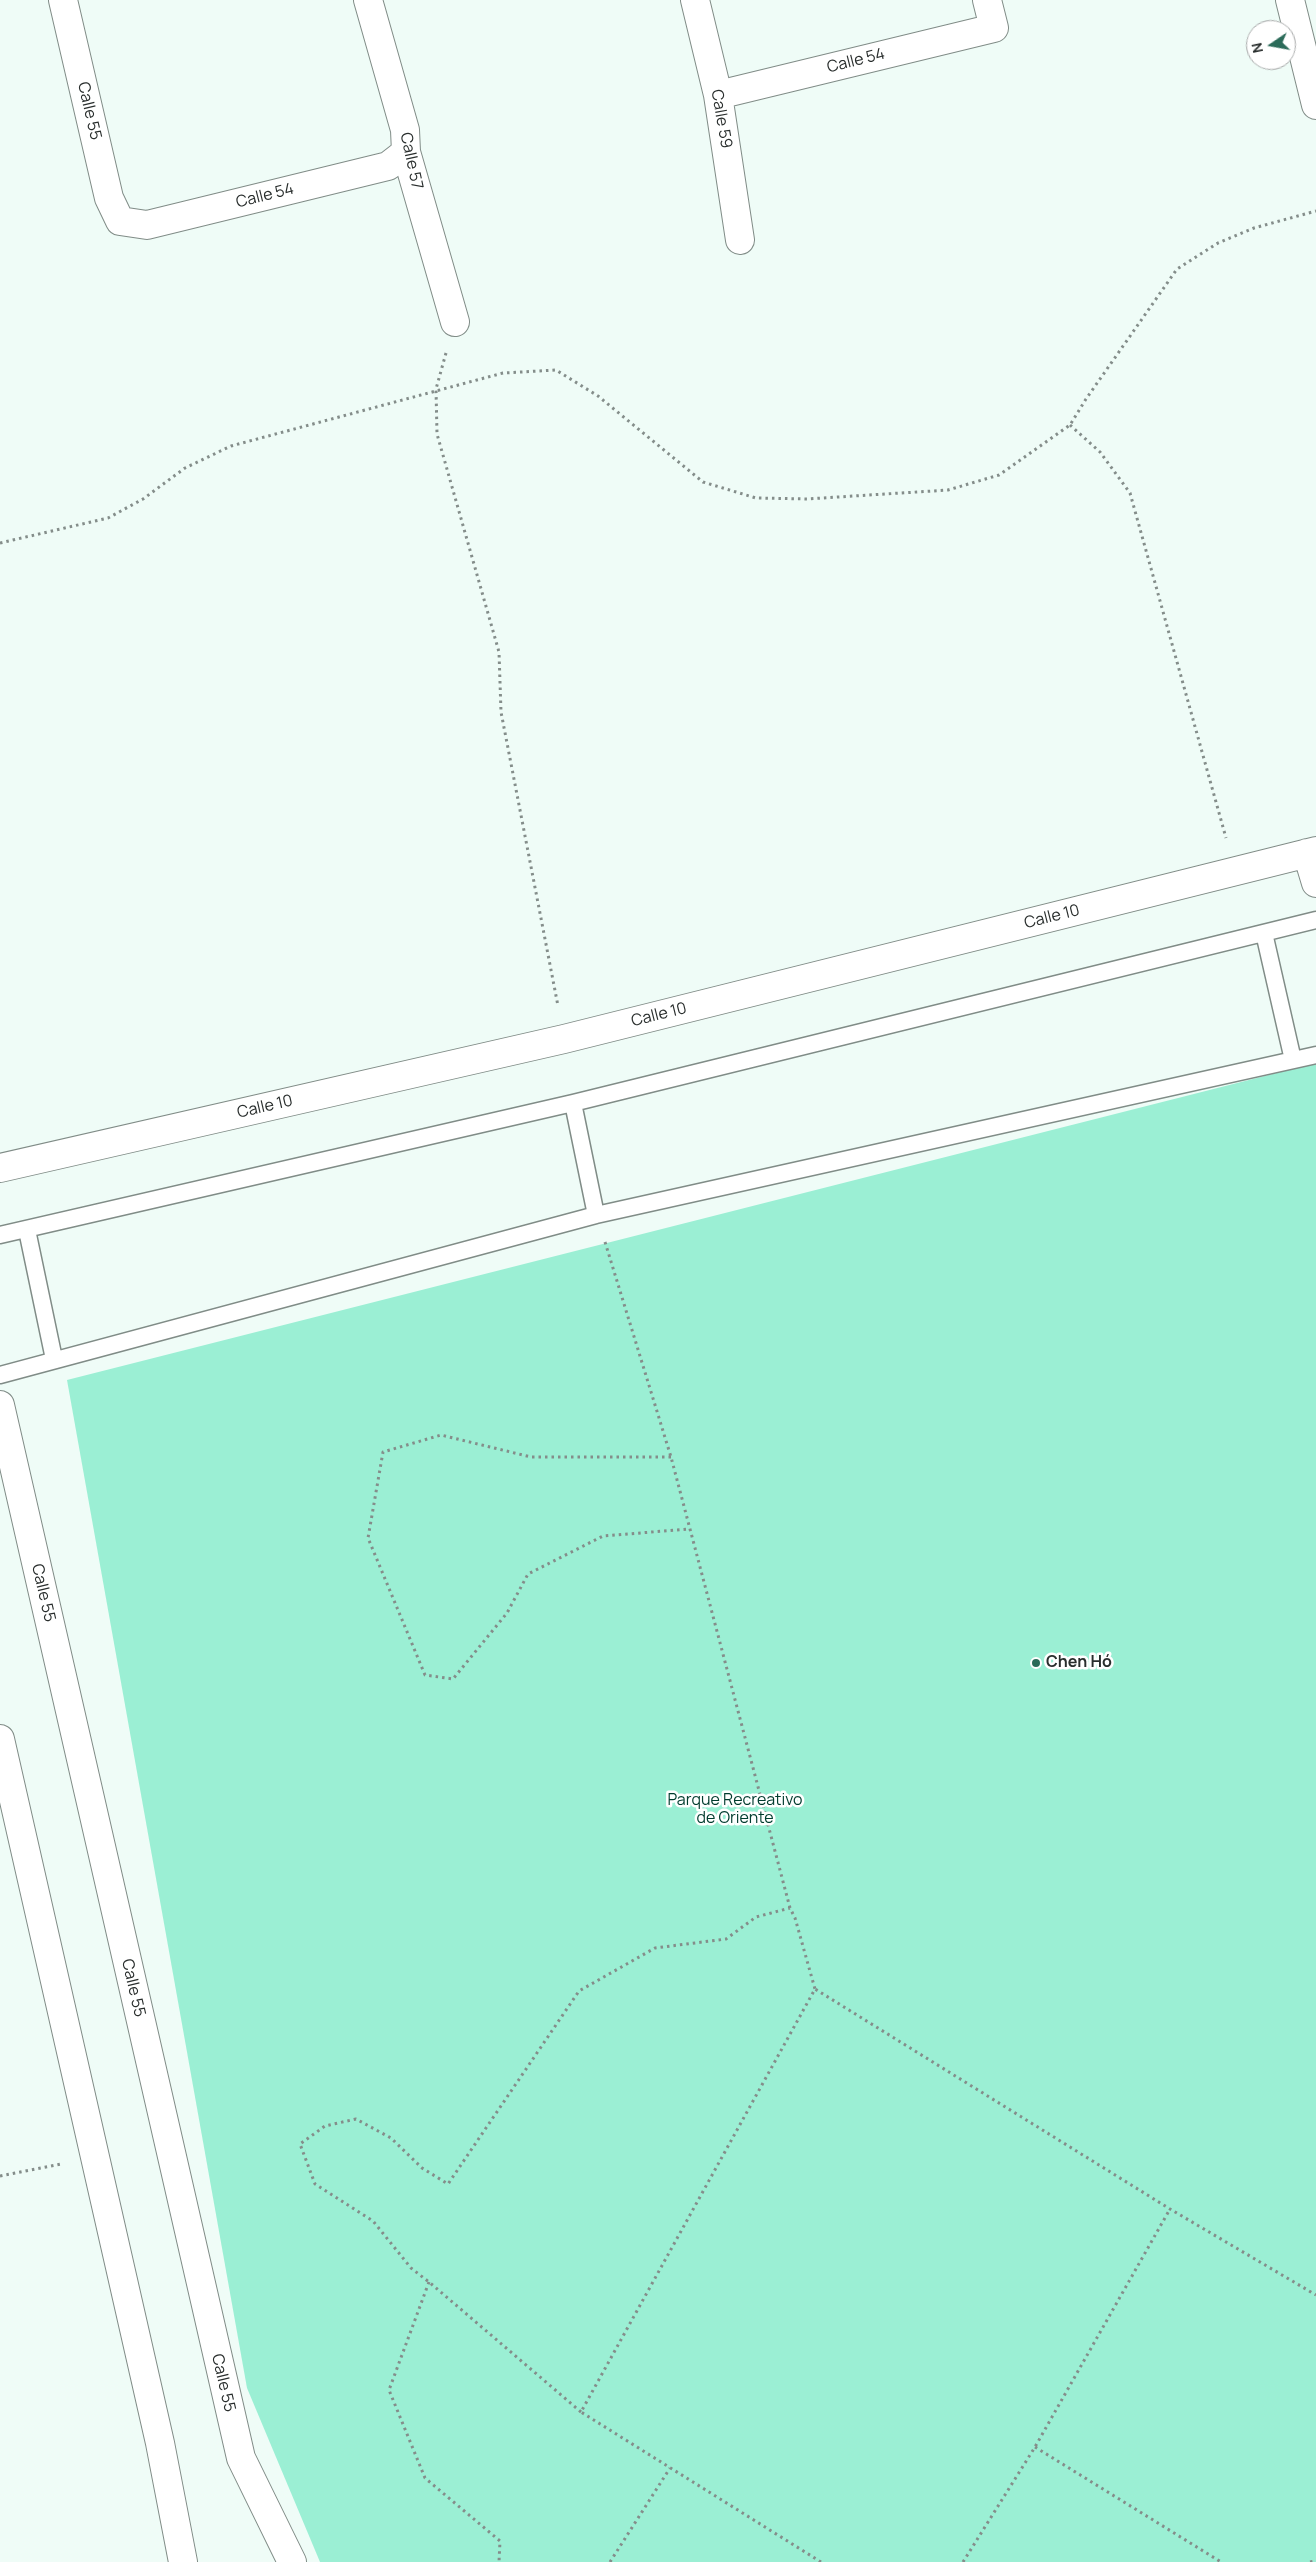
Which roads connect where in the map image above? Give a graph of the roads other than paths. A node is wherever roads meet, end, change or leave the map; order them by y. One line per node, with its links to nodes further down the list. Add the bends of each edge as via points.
1 (63, 0): 9 (street, Calle 55, via 109,198)
2 (368, 0): 8 (street, Calle 57, via 405,130)
3 (695, 0): 6 (street, Calle 59)
4 (987, 0): 6 (street, Calle 54, via 994,28)
5 (1290, 0): 7 (street)
6 (718, 95): 10 (street, Calle 59)
7 (1316, 105)
8 (406, 152): 9 (street, Calle 54, via 388,166 147,225); 11 (street, Calle 57)
9 (120, 221)
10 (740, 240)
11 (454, 322)
12 (1311, 852): 13 (street); 19 (street, Calle 10, via 564,1039)
13 (1316, 883)
14 (1316, 920): 15 (lane)
15 (1264, 933): 17 (lane); 18 (lane)
16 (1316, 1055): 17 (lane)
17 (1293, 1060): 20 (lane)
18 (573, 1103): 20 (lane); 21 (lane)
19 (0, 1168)
20 (596, 1215): 23 (lane)
21 (28, 1230): 22 (lane); 23 (lane)
22 (0, 1235)
23 (54, 1359): 24 (lane)
24 (0, 1375)
25 (0, 1405): 28 (street, Calle 55, via 241,2458)
26 (0, 1739): 27 (street, via 160,2443)
27 (183, 2562)
28 (292, 2562)

